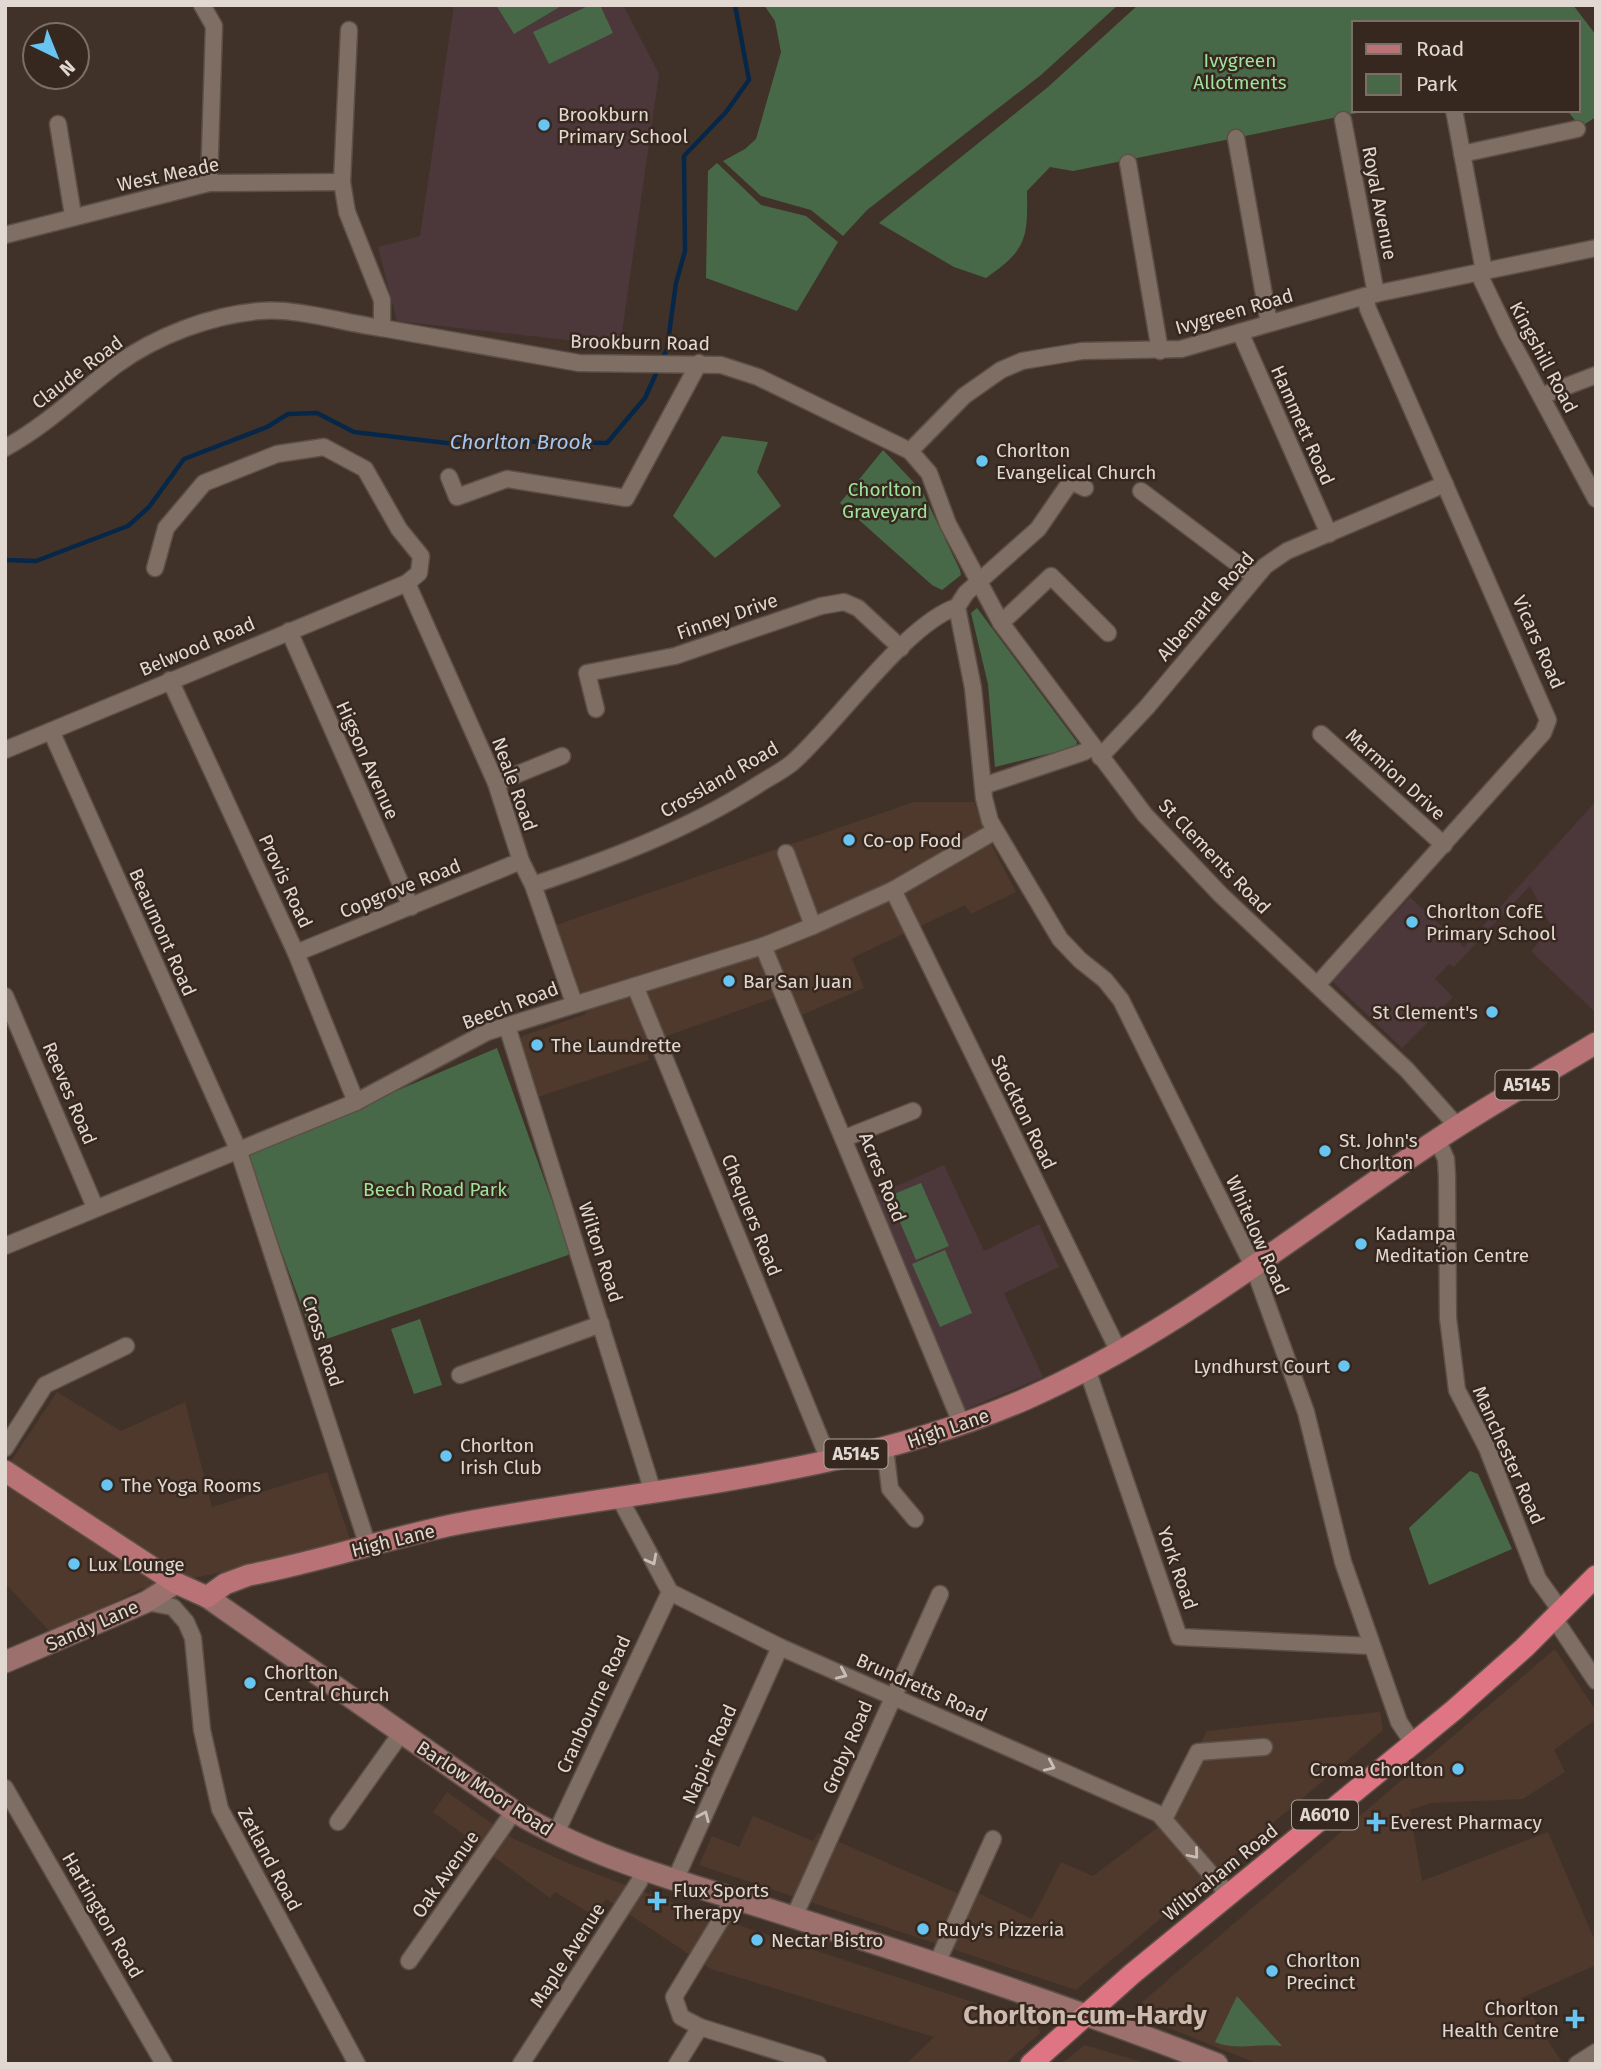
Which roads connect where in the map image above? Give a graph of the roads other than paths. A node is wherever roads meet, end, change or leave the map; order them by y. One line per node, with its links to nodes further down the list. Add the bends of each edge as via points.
1 (202, 5): 11 (street, via 214,26)
2 (349, 30): 10 (street)
3 (1454, 112): 8 (street, Kingshill Road)
4 (1343, 120): 16 (street, Royal Avenue)
5 (58, 124): 12 (street)
6 (1577, 130): 8 (street)
7 (1236, 138): 17 (street)
8 (1462, 154): 15 (street, Kingshill Road)
9 (1128, 163): 20 (street)
10 (342, 181): 11 (street, West Meade); 18 (street, via 347,212 382,300)
11 (209, 183): 12 (street, West Meade)
12 (73, 215): 13 (street, West Meade)
13 (5, 235)
14 (1596, 248): 15 (street, Ivygreen Road)
15 (1481, 272): 16 (street, Ivygreen Road); 23 (street, Kingshill Road, via 1480,282)
16 (1371, 295): 17 (street, Ivygreen Road); 27 (street, Vicars Road, via 1368,309)
17 (1269, 323): 19 (street, Ivygreen Road)
18 (382, 328): 21 (street, Brookburn Road, via 557,361); 24 (street, Claude Road, via 261,311 211,320 161,339 117,364 30,435)
19 (1240, 332): 20 (street, Ivygreen Road); 31 (street, Hammett Road)
20 (1160, 351): 25 (street, Ivygreen Road, via 1082,351 1022,361 964,396)
21 (699, 363): 25 (street, Brookburn Road, via 758,377); 26 (street, via 626,498 507,480 457,497)
22 (1596, 375): 23 (street)
23 (1541, 396): 30 (street, Kingshill Road)
24 (5, 449)
25 (910, 451): 35 (street, Brookburn Road, via 936,486 948,524)
26 (449, 477)
27 (1445, 484): 31 (street, Albemarle Road); 51 (street, Vicars Road, via 1549,719 1543,733)
28 (1085, 488): 35 (street, Crossland Road, via 1071,481 1038,529)
29 (1141, 491): 33 (street)
30 (1596, 499)
31 (1329, 534): 33 (street, Albemarle Road, via 1287,551)
32 (155, 568): 34 (street, via 166,528 204,483 277,454 324,447 365,470 399,529 421,556 419,573)
33 (1254, 576): 46 (street, Albemarle Road, via 1147,707)
34 (407, 583): 38 (street, Belwood Road); 48 (street, Neale Road)
35 (978, 584): 36 (street, Crossland Road); 37 (street, St Clements Road)
36 (957, 607): 40 (street, Crossland Road, via 936,618); 49 (street, Whitelow Road, via 973,688)
37 (1001, 622): 39 (street, via 1051,576); 46 (street, St Clements Road)
38 (289, 631): 41 (street, Belwood Road); 56 (street, Higson Avenue)
39 (1108, 633)
40 (901, 648): 42 (street, Finney Drive, via 858,608 844,602 821,606 675,656 587,673); 54 (street, Crossland Road, via 791,764 692,822)
41 (170, 680): 43 (street, Belwood Road); 59 (street, Provis Road)
42 (596, 709)
43 (51, 731): 45 (street, Belwood Road); 71 (street, Beaumont Road)
44 (1321, 734): 51 (street, Marmion Drive)
45 (5, 750)
46 (1096, 752): 49 (street); 60 (street, St Clements Road, via 1175,849)
47 (562, 756): 48 (street)
48 (496, 783): 53 (street, Neale Road)
49 (983, 786): 50 (street, Whitelow Road, via 986,811)
50 (995, 831): 55 (street, Beech Road); 74 (street, Whitelow Road, via 1060,939 1121,1000)
51 (1444, 845): 60 (street, Vicars Road)
52 (786, 853): 57 (street)
53 (521, 861): 54 (street, Neale Road); 56 (street, Copgrove Road)
54 (533, 885): 63 (street, Neale Road)
55 (892, 890): 57 (street, Beech Road); 77 (street, Stockton Road)
56 (411, 906): 59 (street, Copgrove Road)
57 (813, 926): 58 (street, Beech Road)
58 (763, 946): 61 (street, Beech Road); 69 (street, Acres Road)
59 (296, 953): 66 (street, Provis Road)
60 (1317, 985): 68 (street, St Clements Road)
61 (635, 986): 63 (street, Beech Road); 83 (street, Chequers Road)
62 (5, 996): 72 (street, Reeves Road)
63 (574, 1003): 64 (street, Beech Road)
64 (507, 1026): 66 (street, Beech Road); 75 (street, Wilton Road)
65 (1596, 1043): 68 (main road, A5145)
66 (356, 1102): 71 (street, Beech Road)
67 (913, 1111): 69 (street)
68 (1458, 1127): 70 (main road, High Lane / A5145)
69 (845, 1138): 80 (street, Acres Road)
70 (1437, 1139): 74 (main road, High Lane / A5145); 95 (street, Manchester Road, via 1446,1159 1448,1318 1457,1390 1487,1448)
71 (238, 1149): 72 (street, Beech Road); 88 (street, Cross Road)
72 (95, 1207): 73 (street, Beech Road)
73 (5, 1246)
74 (1254, 1268): 77 (main road, High Lane / A5145); 96 (street, Whitelow Road, via 1306,1412 1343,1562)
75 (601, 1324): 79 (street); 85 (street, Wilton Road)
76 (126, 1346): 81 (street, via 46,1385)
77 (1119, 1352): 78 (main road, High Lane / A5145)
78 (1087, 1369): 80 (main road, High Lane / A5145); 96 (street, York Road, via 1179,1637)
79 (460, 1375)
80 (962, 1425): 82 (main road, High Lane / A5145)
81 (5, 1448)
82 (885, 1448): 83 (main road, High Lane / A5145); 87 (street, via 890,1489)
83 (829, 1460): 85 (main road, High Lane / A5145)
84 (5, 1471): 90 (main road, Barlow Moor Road)
85 (653, 1492): 86 (main road, High Lane / A5145)
86 (620, 1499): 88 (main road, High Lane / A5145, via 457,1525); 91 (street, one-way to 91)
87 (915, 1520)
88 (368, 1546): 93 (main road, High Lane / A5145, via 249,1575)
89 (1596, 1576): 95 (highway, Wilbraham Road / A6010)
90 (176, 1583): 93 (main road, Barlow Moor Road); 94 (main road, Sandy Lane)
91 (670, 1592): 97 (street, Brundretts Road); 108 (street, Cranbourne Road)
92 (940, 1594): 100 (street, Groby Road)
93 (207, 1597): 101 (main road, Barlow Moor Road)
94 (146, 1602): 98 (main road, Sandy Lane); 121 (street, Zetland Road, via 173,1607 186,1622 193,1638 202,1730 220,1809)
95 (1557, 1615): 99 (street, Manchester Road); 102 (highway, Wilbraham Road / A6010)
96 (1372, 1646): 102 (street, Whitelow Road, via 1399,1722)
97 (780, 1647): 100 (street, Brundretts Road, one-way to 100); 111 (street, Napier Road, one-way to 97)
98 (5, 1662)
99 (1596, 1681)
100 (892, 1697): 106 (street, Brundretts Road, one-way to 106); 114 (street, Groby Road)
101 (402, 1732): 105 (main road, Barlow Moor Road); 107 (street)
102 (1413, 1743): 112 (highway, Wilbraham Road / A6010)
103 (1264, 1747): 106 (street, via 1198,1752)
104 (5, 1787): 120 (street, Hartington Road)
105 (514, 1811): 108 (main road, Barlow Moor Road); 115 (street, Oak Avenue)
106 (1164, 1819): 112 (street, Brundretts Road, one-way to 112)
107 (338, 1822)
108 (555, 1835): 110 (main road, Barlow Moor Road)
109 (993, 1839): 116 (street)
110 (645, 1868): 111 (main road, Barlow Moor Road); 122 (street, Maple Avenue)
111 (676, 1878): 113 (main road, Barlow Moor Road)
112 (1229, 1895): 117 (highway, Wilbraham Road / A6010)
113 (734, 1898): 114 (main road, Barlow Moor Road); 118 (street, via 674,1997 681,2017)
114 (794, 1917): 116 (main road, Barlow Moor Road)
115 (409, 1961)
116 (937, 1963): 117 (main road, Barlow Moor Road)
117 (1085, 2015): 125 (highway, Wilbraham Road / A6010); 126 (main road, Barlow Moor Road)
118 (700, 2027): 123 (street); 124 (street)
119 (1596, 2052): 127 (street)
120 (164, 2064)
121 (357, 2064)
122 (521, 2064)
123 (677, 2064)
124 (818, 2064)
125 (1031, 2064)
126 (1217, 2064)
127 (1577, 2064)

